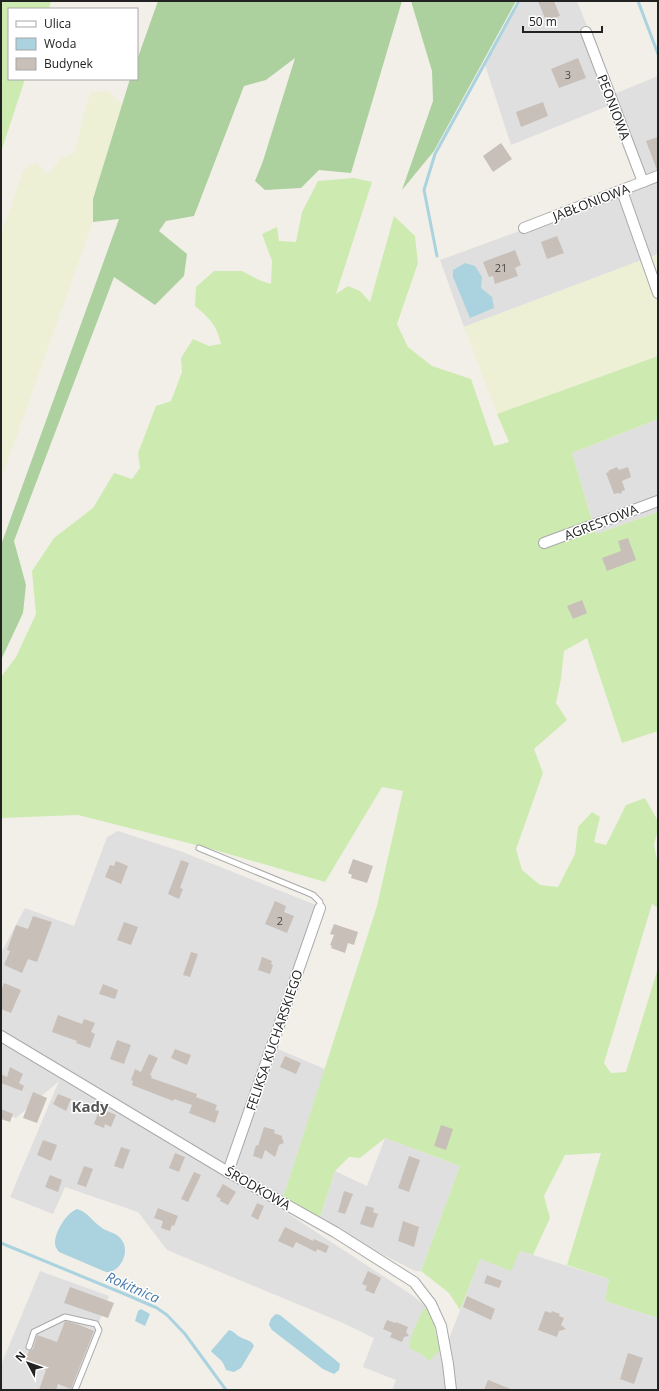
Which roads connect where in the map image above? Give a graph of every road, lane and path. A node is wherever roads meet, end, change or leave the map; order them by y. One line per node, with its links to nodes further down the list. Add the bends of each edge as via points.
1 (586, 32): 3 (street, PEONIOWA)
2 (658, 176): 3 (street, JABŁONIOWA)
3 (643, 182): 4 (street, JABŁONIOWA)
4 (622, 190): 5 (street, JABŁONIOWA); 6 (street)
5 (524, 228)
6 (658, 293)
7 (658, 501): 8 (street, AGRESTOWA)
8 (544, 543)
9 (199, 848): 10 (lane, via 313,895 320,902)
10 (320, 908): 12 (street, FELIKSA KUCHARSKIEGO)
11 (1, 1036): 12 (street, ŚRODKOWA)
12 (228, 1172): 15 (street, ŚRODKOWA, via 335,1232 414,1282 431,1304 442,1326)
13 (29, 1347): 14 (lane, via 34,1332 65,1317 96,1324 99,1330)
14 (75, 1390)
15 (451, 1390)

